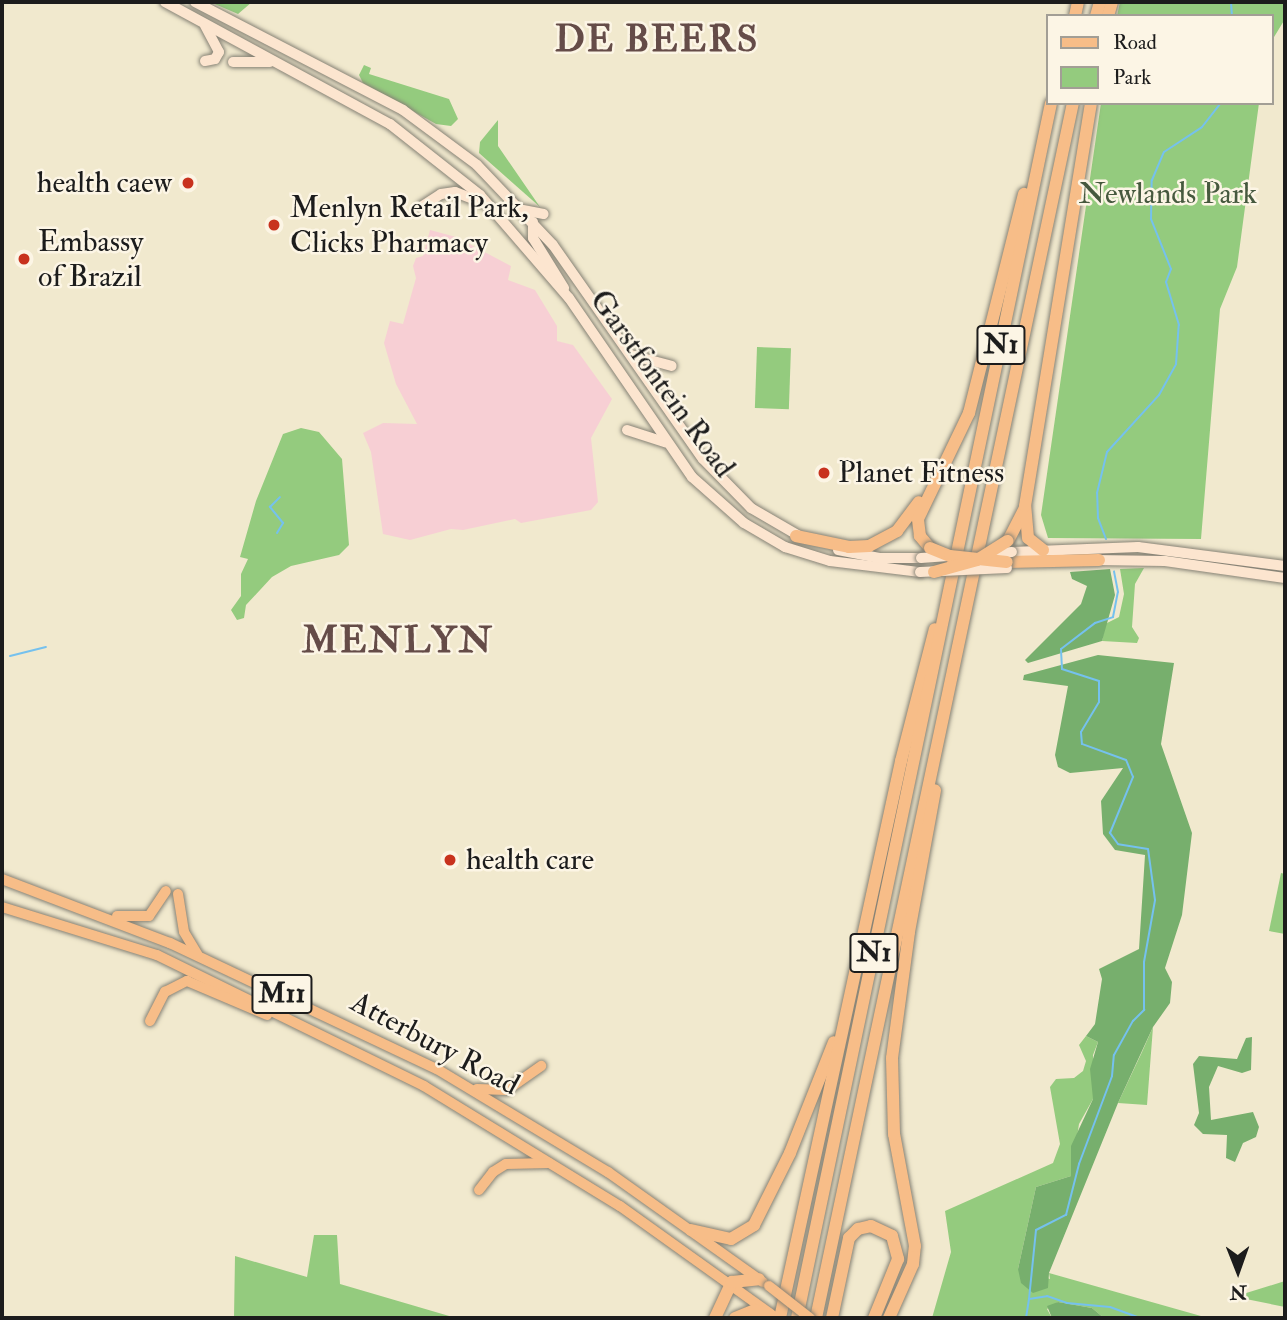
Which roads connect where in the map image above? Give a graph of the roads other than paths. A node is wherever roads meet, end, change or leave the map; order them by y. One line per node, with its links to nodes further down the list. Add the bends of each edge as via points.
1 (165, 2): 3 (main road, Garstfontein Road)
2 (195, 2): 12 (main road, Garstfontein Road, via 403,110 449,142)
3 (203, 23): 4 (main road, via 219,52 215,59); 6 (main road, Garstfontein Road)
4 (205, 61)
5 (233, 62): 6 (main road)
6 (277, 63): 13 (main road, Garstfontein Road, via 390,124)
7 (1050, 105): 21 (highway, via 969,412)
8 (1051, 105): 34 (highway, N1)
9 (1073, 105): 35 (highway, N1)
10 (1091, 105): 22 (highway)
11 (421, 207): 13 (main road, via 441,194 455,192)
12 (523, 209): 14 (main road); 15 (main road, Garstfontein Road)
13 (498, 213): 16 (main road, Garstfontein Road)
14 (544, 214)
15 (533, 222): 16 (main road, via 533,237); 17 (main road, Garstfontein Road)
16 (569, 298): 20 (main road, Garstfontein Road)
17 (631, 354): 18 (main road); 23 (main road, Garstfontein Road, via 726,484 751,508)
18 (672, 366)
19 (626, 430): 20 (main road)
20 (666, 442): 32 (main road, Garstfontein Road, via 706,491 771,540 855,567)
21 (944, 467): 23 (highway, via 897,531 877,544 849,547); 25 (highway, via 918,519)
22 (1026, 506): 24 (highway, via 1028,538); 28 (highway)
23 (796, 536): 25 (main road, Garstfontein Road, via 851,554)
24 (1043, 550): 28 (main road, Garstfontein Road); 31 (main road, Garstfontein Road, via 1158,548)
25 (925, 553): 27 (highway, bridge)
26 (990, 554): 27 (main road, bridge); 28 (highway, bridge); 29 (highway, bridge)
27 (950, 556): 29 (highway, bridge)
28 (1008, 556): 29 (highway, bridge); 30 (highway); 32 (main road, Garstfontein Road, bridge)
29 (977, 560): 32 (highway, bridge)
30 (1099, 560): 33 (main road, via 1165,561)
31 (1285, 566)
32 (927, 572)
33 (1285, 578)
34 (951, 587): 42 (highway, via 919,687); 56 (highway, N1)
35 (939, 734): 58 (highway, N1); 61 (highway, via 935,792 892,1058 894,1134 915,1246 913,1264)
36 (2, 879): 40 (main road, Atterbury Road / M11)
37 (166, 891): 40 (main road, via 154,913 144,918)
38 (178, 894): 41 (main road, via 184,932)
39 (2, 907): 44 (main road, Atterbury Road / M11, via 157,955)
40 (87, 909): 41 (main road, Atterbury Road / M11)
41 (199, 957): 46 (main road, Atterbury Road / M11, via 364,1031)
42 (847, 1003): 49 (highway, via 808,1112 754,1226 732,1239); 55 (highway)
43 (150, 1021): 44 (main road, via 167,990 187,981 302,1030)
44 (319, 1032): 47 (main road, Atterbury Road / M11, via 424,1086)
45 (541, 1066): 46 (main road, via 507,1090)
46 (471, 1088): 49 (main road, Atterbury Road / M11, via 608,1172)
47 (555, 1164): 48 (main road, via 506,1164); 50 (main road, Atterbury Road / M11)
48 (479, 1190)
49 (691, 1230): 51 (main road, Atterbury Road / M11)
50 (732, 1282): 51 (highway); 52 (main road, Atterbury Road / M11); 53 (highway)
51 (764, 1282): 57 (main road, Atterbury Road / M11, bridge)
52 (758, 1308): 54 (highway); 55 (highway)
53 (715, 1318)
54 (735, 1318)
55 (777, 1318)
56 (797, 1318)
57 (810, 1318)
58 (816, 1318)
59 (832, 1318): 60 (highway, via 849,1238 858,1229 871,1226 892,1236 898,1259)
60 (874, 1318)
61 (890, 1318)

